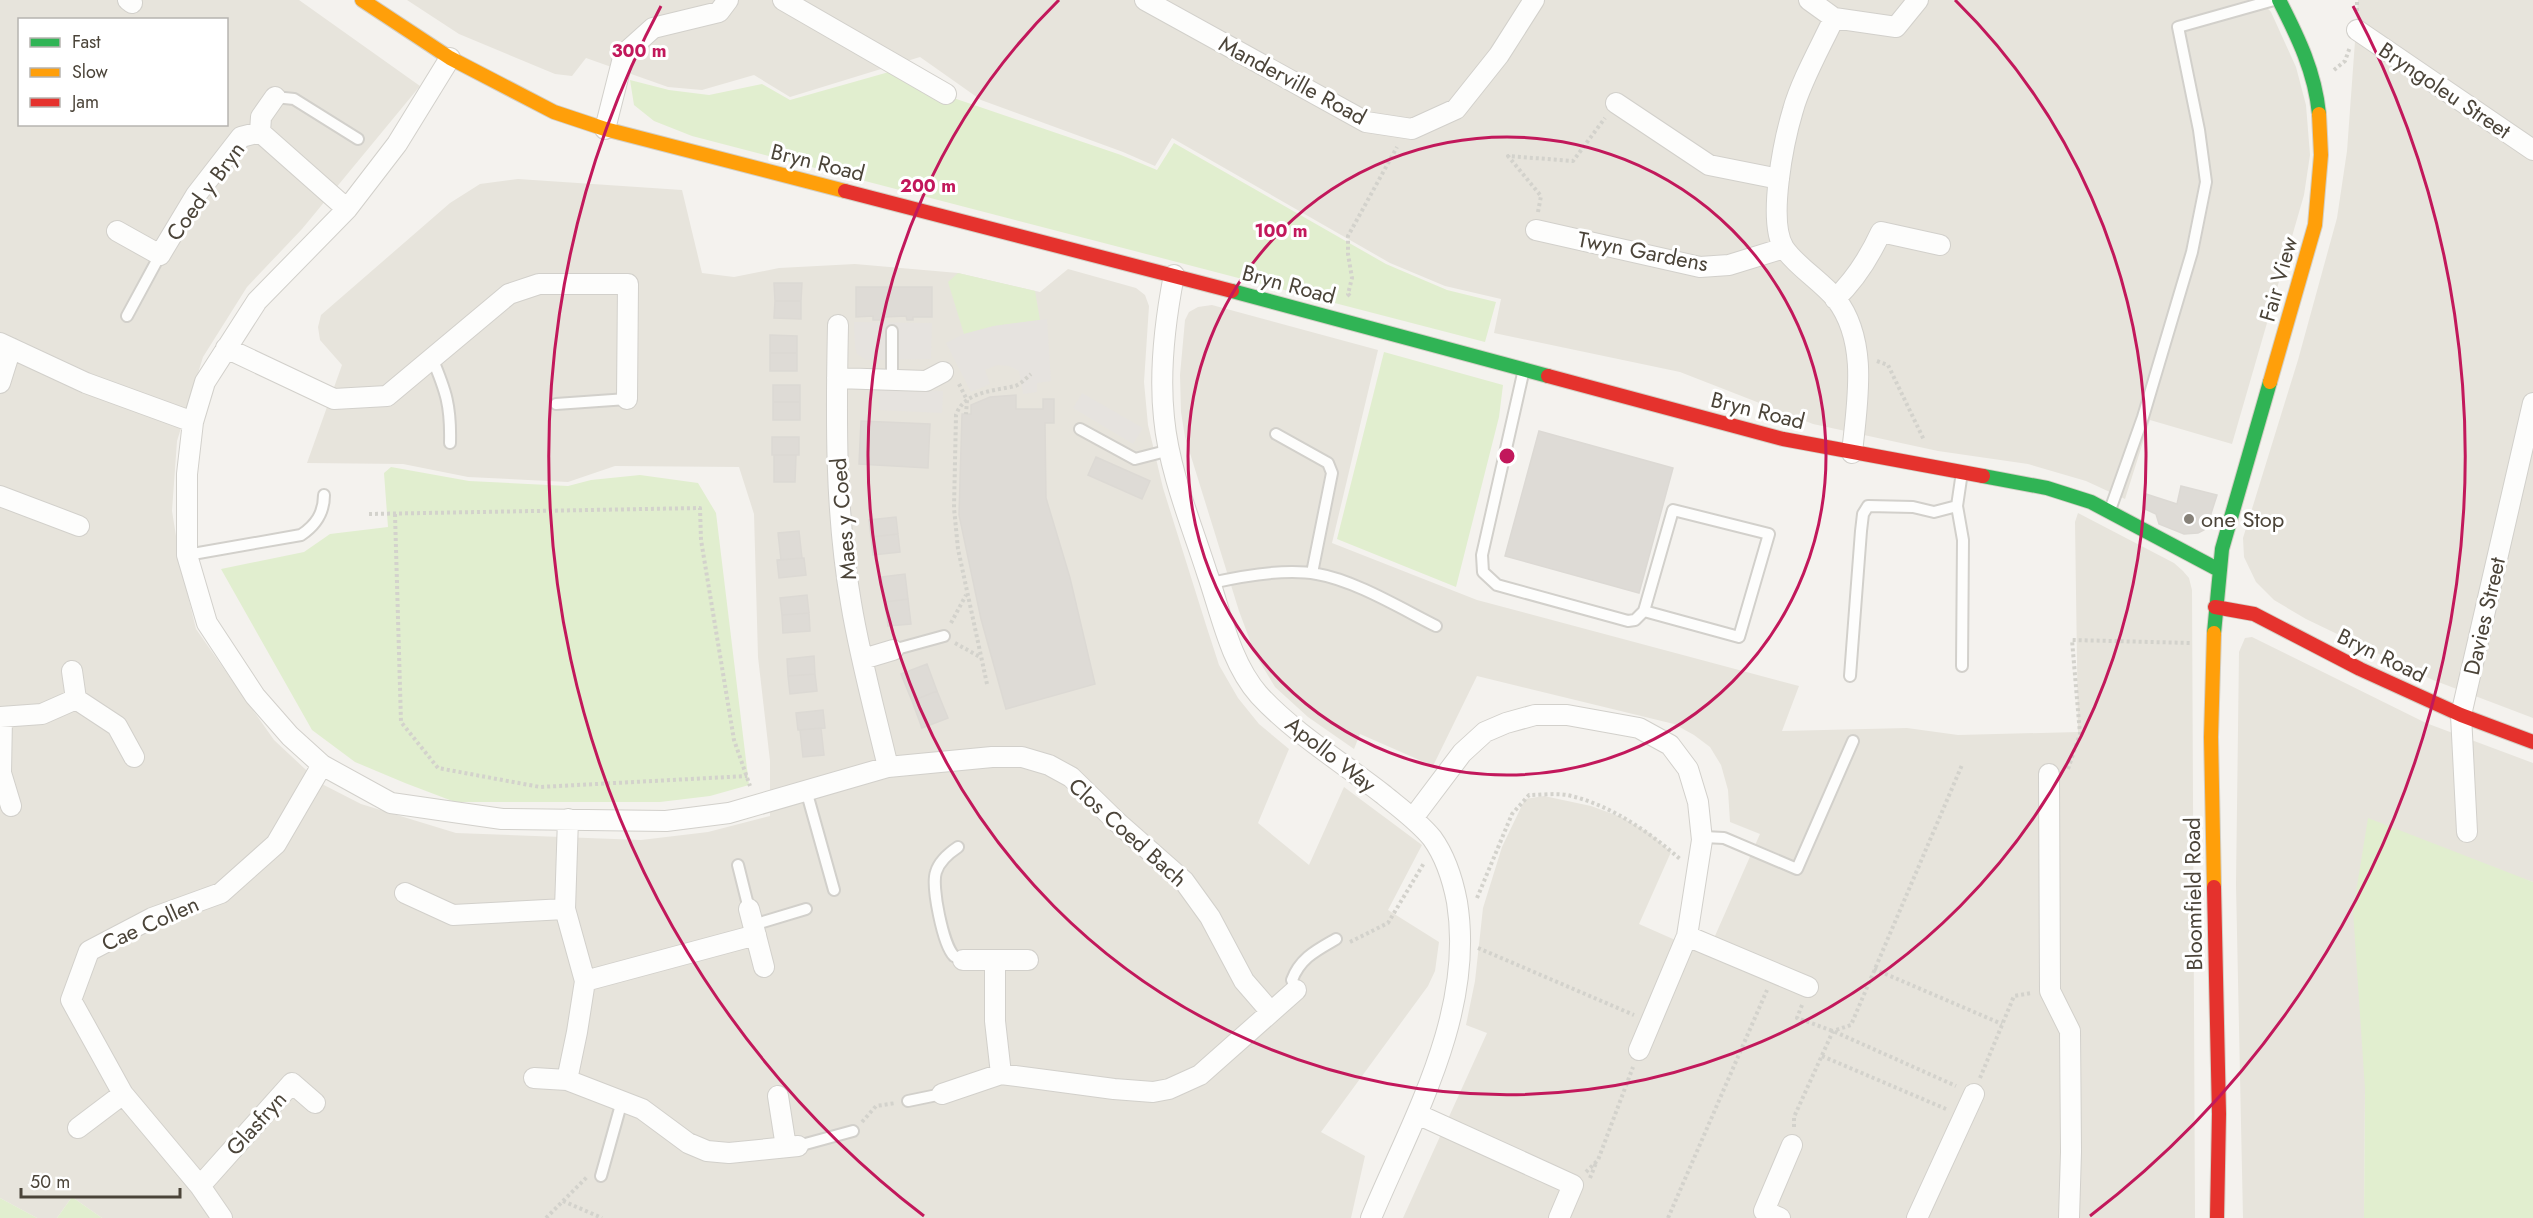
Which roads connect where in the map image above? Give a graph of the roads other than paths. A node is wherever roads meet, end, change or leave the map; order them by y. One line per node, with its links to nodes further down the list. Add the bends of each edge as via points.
1 (362, 0): 11 (street, Bryn Road)
2 (728, 0): 15 (street, via 718,12 653,28 624,54)
3 (783, 0): 12 (street)
4 (1144, 0): 5 (street, Manderville Road, via 1366,122 1412,129 1456,109 1499,55)
5 (1534, 0)
6 (1809, 0): 9 (street)
7 (1918, 0): 9 (street, via 1896,27)
8 (2276, 0): 52 (lane, via 2178,27 2206,182 2192,252); 55 (street, Fair View, via 2300,41 2315,86 2322,130 2321,179 2315,225)
9 (1834, 18): 19 (street, via 1793,108)
10 (2357, 30): 18 (street, Bryngoleu Street)
11 (450, 58): 15 (street, Bryn Road, via 555,112); 20 (street, Clos Coed Bach, via 397,144)
12 (946, 93)
13 (275, 97): 16 (street, via 261,117); 17 (lane, via 294,99)
14 (1616, 103): 19 (street, via 1709,165)
15 (605, 129): 26 (street, Bryn Road)
16 (260, 132): 20 (street, Coed y Bryn); 25 (street, Coed y Bryn, via 241,137 196,195)
17 (358, 140)
18 (2533, 150)
19 (1779, 179): 24 (street, via 1775,224)
20 (347, 209): 32 (street, Clos Coed Bach, via 257,301)
21 (1536, 230): 24 (street, Twyn Gardens, via 1700,267 1728,265)
22 (117, 231): 25 (street, Coed y Bryn)
23 (1940, 245): 27 (street, via 1881,232 1854,280)
24 (1784, 248): 27 (street)
25 (160, 255): 28 (lane)
26 (1174, 275): 34 (street, Bryn Road); 46 (street, Apollo Way, via 1164,325 1163,418)
27 (1835, 299): 47 (street, via 1855,338 1857,401)
28 (127, 316)
29 (838, 325): 36 (street, Maes y Coed)
30 (892, 331): 37 (lane)
31 (6, 345): 38 (street); 42 (street, via 86,383)
32 (226, 348): 33 (street, via 334,399 387,396); 42 (street, Clos Coed Bach, via 205,382)
33 (432, 358): 39 (street, via 509,294 539,284 628,284); 45 (lane, via 451,413)
34 (1524, 369): 47 (street, Bryn Road, via 1783,439); 59 (lane, via 1482,555 1483,572 1502,587 1628,621)
35 (949, 374): 37 (street, via 926,381)
36 (837, 378): 37 (street); 63 (street, Maes y Coed, via 843,540 850,602)
37 (892, 380)
38 (0, 383)
39 (627, 399): 41 (lane)
40 (2533, 403): 68 (street, Davies Street)
41 (556, 404)
42 (193, 423): 54 (street, Clos Coed Bach, via 187,474)
43 (1080, 429): 46 (lane, via 1135,459)
44 (1276, 434): 56 (lane, via 1328,463 1332,473)
45 (450, 443)
46 (1170, 450): 57 (street, Apollo Way)
47 (1852, 453): 48 (street, Bryn Road)
48 (1962, 472): 51 (lane); 52 (street, Bryn Road, via 2047,488)
49 (324, 495): 54 (lane, via 321,513 301,535)
50 (0, 496): 53 (street)
51 (1957, 506): 64 (lane, via 1963,540); 66 (lane, via 1934,512 1913,507 1868,506 1861,531)
52 (2110, 512): 55 (street, Bryn Road)
53 (79, 526)
54 (188, 555): 73 (street, Clos Coed Bach, via 207,623 255,696)
55 (2219, 570): 58 (street, Bloomfield Road)
56 (1312, 573): 57 (lane, via 1244,576); 60 (lane, via 1343,582)
57 (1211, 583): 78 (street, Apollo Way, via 1235,657 1257,693 1289,723)
58 (2215, 607): 68 (street, Bryn Road, via 2254,614); 123 (street, Bloomfield Road, via 2211,737 2219,1114)
59 (1644, 612): 59 (lane, via 1739,636 1768,534 1673,510)
60 (1436, 626)
61 (944, 636): 62 (lane)
62 (893, 650): 63 (street)
63 (863, 659): 74 (street, Maes y Coed)
64 (1962, 666)
65 (72, 671): 67 (street)
66 (1850, 676)
67 (76, 699): 69 (street, via 42,714); 72 (street, via 117,726)
68 (2461, 715): 71 (street, Bryn Road); 80 (street, Davies Street)
69 (1, 717): 77 (street, via 1,773)
70 (1853, 741): 81 (lane, via 1797,869 1724,838)
71 (2533, 742)
72 (134, 757)
73 (322, 765): 79 (street, Clos Coed Bach, via 391,803 502,819); 103 (street, Cae Collen, via 276,844 221,893 152,918 89,951 71,1000)
74 (888, 767): 76 (street, Clos Coed Bach); 98 (street, Clos Coed Bach, via 1022,757 1071,777 1185,881 1210,917 1244,981)
75 (2049, 774): 122 (street, via 2050,991 2070,1031)
76 (806, 790): 79 (street, Clos Coed Bach, via 729,813 666,821); 84 (lane)
77 (11, 806)
78 (1413, 818): 81 (street, via 1462,753 1485,732 1535,716 1567,715 1639,728 1670,745 1688,770 1698,802); 110 (street, Apollo Way, via 1436,844 1448,867 1461,940 1457,986 1447,1028)
79 (568, 819): 86 (street)
80 (2467, 832)
81 (1701, 840): 89 (street)
82 (958, 847): 91 (lane, via 936,871 934,892 949,946 954,956)
83 (738, 865): 88 (lane)
84 (834, 890)
85 (405, 893): 86 (street, via 453,915)
86 (565, 909): 95 (street)
87 (806, 909): 88 (lane)
88 (753, 923): 94 (street); 95 (street)
89 (1688, 936): 96 (street); 99 (street)
90 (1332, 941): 97 (lane, via 1297,966 1292,980)
91 (963, 960): 92 (street)
92 (995, 960): 93 (street); 100 (street, via 995,1021)
93 (1028, 960)
94 (764, 967)
95 (585, 981): 102 (street)
96 (1808, 987)
97 (1296, 990): 98 (street)
98 (1270, 1011): 100 (street, via 1200,1074 1169,1089 1114,1089)
99 (1639, 1050)
100 (1001, 1074): 104 (street)
101 (534, 1078): 102 (street)
102 (567, 1080): 107 (street)
103 (123, 1094): 111 (street); 116 (street, Cae Collen)
104 (942, 1094): 108 (lane)
105 (1974, 1094): 121 (street)
106 (778, 1096): 114 (street)
107 (622, 1101): 114 (street, via 642,1109 688,1143 707,1151 729,1153); 115 (lane)
108 (908, 1101)
109 (315, 1103): 116 (street, Glasfryn, via 292,1083)
110 (1417, 1114): 118 (street, Apollo Way); 119 (street, via 1573,1185)
111 (78, 1128)
112 (853, 1131): 114 (lane)
113 (1792, 1145): 120 (street, via 1764,1211)
114 (792, 1146)
115 (601, 1176)
116 (200, 1186): 117 (street, Cae Collen)
117 (222, 1218)
118 (1371, 1218)
119 (1559, 1218)
120 (1780, 1218)
121 (1917, 1218)
122 (2069, 1218)
123 (2217, 1218)

